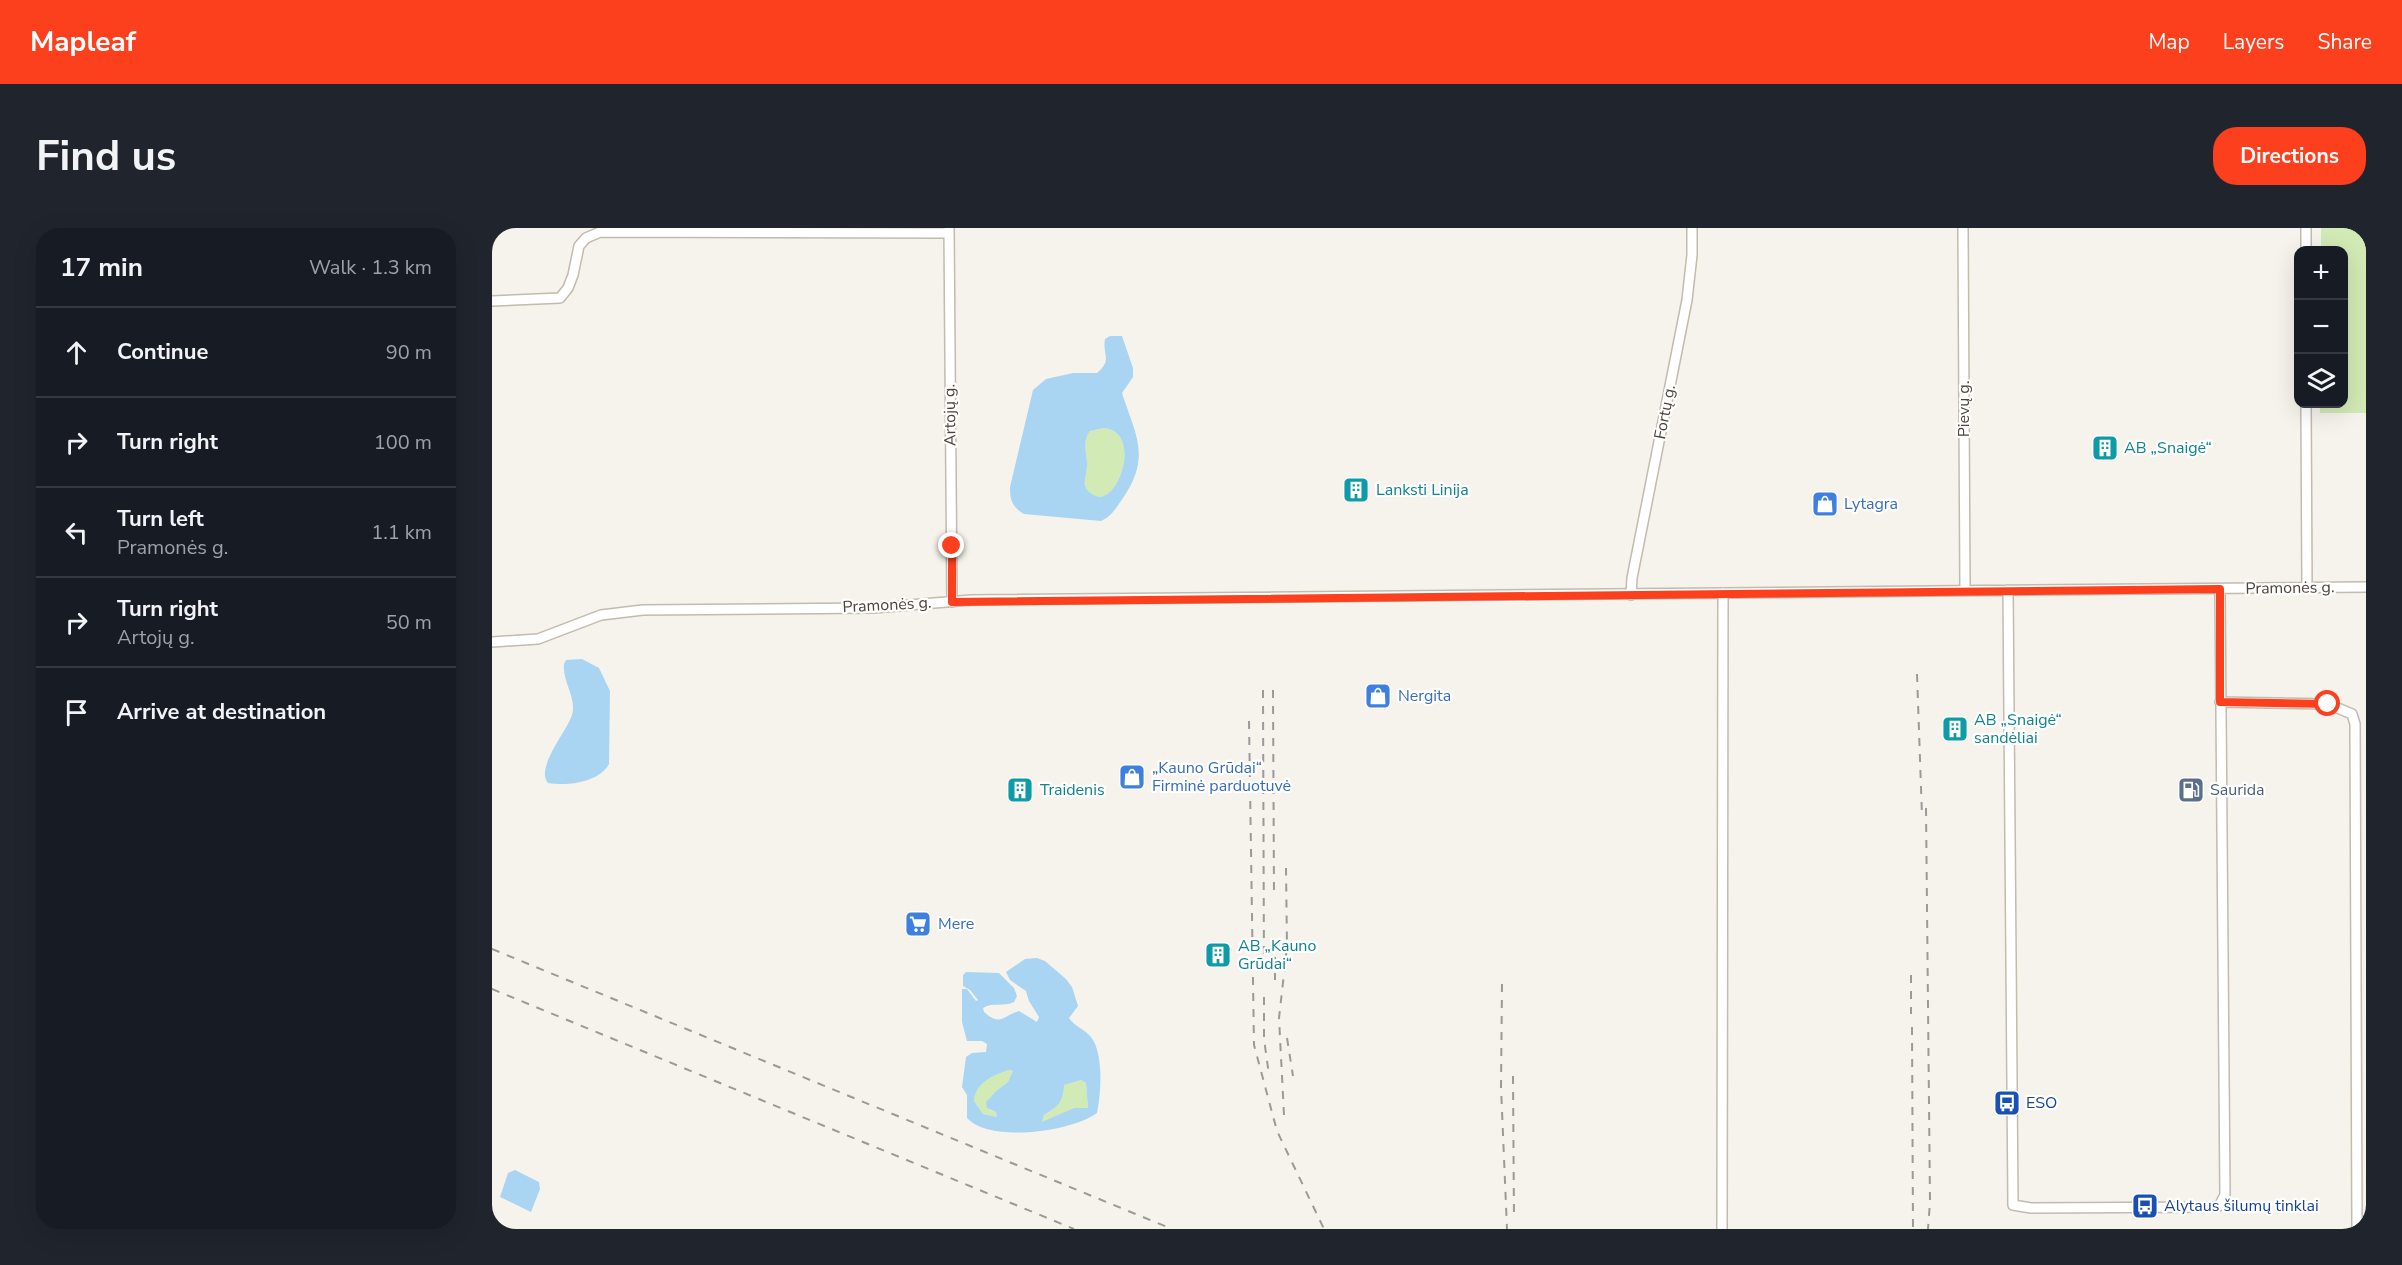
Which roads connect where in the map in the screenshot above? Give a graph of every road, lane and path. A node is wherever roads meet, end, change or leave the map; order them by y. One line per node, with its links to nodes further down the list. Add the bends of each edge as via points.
1 (1692, 228): 14 (street, Fortų g., via 1687,300)
2 (1963, 228): 11 (street, Pievų g.)
3 (2306, 228): 5 (street)
4 (949, 231): 6 (street, via 600,232 579,246 573,275 560,298); 15 (street, Artojų g.)
5 (2306, 246)
6 (492, 301)
7 (2306, 408): 9 (street)
8 (2366, 587): 9 (street, Pramonės g.)
9 (2307, 588): 10 (street, Pramonės g.)
10 (2220, 589): 12 (street, Pramonės g.); 17 (street)
11 (1965, 590): 12 (street, Pramonės g.); 13 (street, Pramonės g.)
12 (2008, 590): 17 (street, via 2013,1205 2215,1207 2225,1195)
13 (1723, 593): 14 (street, Pramonės g.); 18 (street)
14 (1631, 595): 15 (street, Pramonės g.)
15 (952, 602): 16 (street, Pramonės g., via 873,608 643,610 601,615 538,639)
16 (492, 642)
17 (2220, 702): 19 (street, via 2328,704 2352,714 2355,724)
18 (1722, 1229)
19 (2357, 1229)

